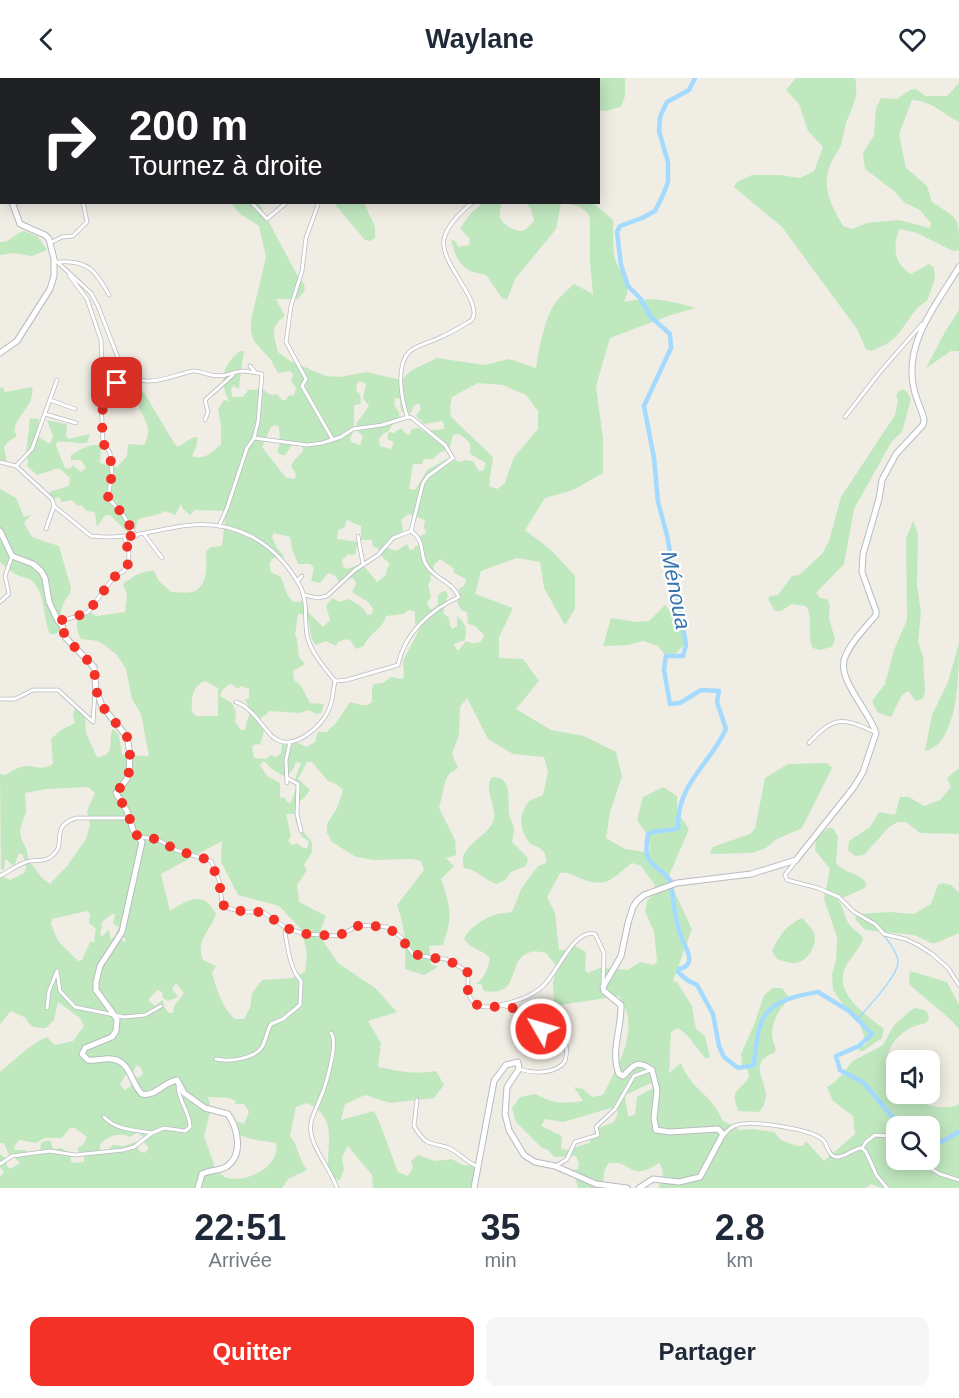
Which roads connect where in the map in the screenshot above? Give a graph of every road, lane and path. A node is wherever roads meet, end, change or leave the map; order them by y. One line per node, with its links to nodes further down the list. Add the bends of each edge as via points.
1 (14, 204): 7 (street, via 20,224 46,236)
2 (83, 204): 7 (street, via 87,222 73,236)
3 (253, 204): 4 (street, via 267,219)
4 (285, 204)
5 (318, 204): 28 (street, via 306,238 286,342 306,379 302,386)
6 (471, 204): 23 (street, via 445,236 444,244 474,305 475,316 405,357 401,380)
7 (50, 243): 8 (street)
8 (56, 261): 9 (street); 11 (street, via 87,266 99,276); 13 (street, via 50,289 17,341)
9 (63, 267): 17 (street, via 91,293 120,363); 19 (street, via 87,299 101,340)
10 (959, 267): 12 (street)
11 (109, 295)
12 (929, 316): 24 (street); 52 (street, via 915,342 911,364 923,425 896,454 882,480 862,572 876,615 847,652 843,666 849,686)
13 (0, 353)
14 (250, 366): 16 (street)
15 (237, 372): 16 (street); 17 (street, via 224,377 193,371 159,381); 25 (street, via 205,399)
16 (256, 373): 27 (street, via 262,374)
17 (133, 377): 19 (street)
18 (57, 380): 20 (street)
19 (103, 389): 38 (street, via 102,442 110,453 112,473 108,498)
20 (50, 400): 21 (street); 22 (street)
21 (75, 408)
22 (45, 414): 26 (street); 30 (street, via 32,449)
23 (408, 417): 28 (street, via 353,429); 35 (street, via 445,445 453,458 423,483)
24 (845, 417)
25 (205, 420)
26 (75, 423)
27 (254, 438): 28 (street, via 307,445); 32 (street)
28 (333, 440)
29 (0, 462): 30 (street)
30 (16, 466): 31 (street, via 52,499)
31 (54, 506): 33 (street); 37 (street, via 91,536)
32 (219, 526): 36 (street, via 184,526); 44 (street, via 260,540)
33 (46, 529)
34 (0, 531): 40 (street)
35 (411, 531): 42 (street, via 393,538 378,555); 48 (street, via 420,538 427,567 450,584 459,597 422,622 407,641 398,665)
36 (144, 534): 38 (street); 41 (street)
37 (124, 536): 38 (street); 47 (street, via 129,553 124,571 114,577 88,612)
38 (136, 536)
39 (358, 536): 42 (street)
40 (12, 556): 46 (street, via 5,576 9,594); 47 (street, via 41,571)
41 (162, 558)
42 (363, 564): 45 (street, via 327,596)
43 (302, 576): 44 (street)
44 (297, 581): 45 (street)
45 (304, 595): 48 (street, via 307,638)
46 (0, 602)
47 (58, 621): 49 (street, via 65,637 94,667)
48 (335, 681): 53 (street, via 324,717 308,734)
49 (96, 682): 50 (street, via 93,722 58,690 33,690 15,699); 57 (street, via 102,706 122,729 130,746 127,779 116,793)
50 (0, 699)
51 (236, 702): 53 (street, via 247,707 273,737)
52 (876, 733): 54 (street, via 838,720 823,728); 60 (street, via 854,787)
53 (290, 742): 55 (street)
54 (809, 743)
55 (286, 778): 56 (street); 58 (street, via 298,784)
56 (287, 783)
57 (129, 818): 59 (street); 61 (street, via 70,820 59,833 55,854 47,860 26,862)
58 (301, 831)
59 (135, 834): 62 (street, via 209,860 218,875 225,907 263,912); 68 (street, via 142,842 122,932 100,966 96,981 96,990)
60 (796, 860): 63 (street, via 751,874 677,883 644,895 633,907 621,956); 64 (street, via 785,875 787,880 839,897 884,934 915,942 948,968)
61 (0, 876)
62 (286, 928): 65 (street, via 334,936 360,925 390,928 413,954 446,959 467,971 468,994 474,1002 485,1007); 70 (street, via 292,964 301,981 300,1005 272,1024 255,1054)
63 (603, 986): 65 (street, via 603,949 595,934 588,933 573,945 554,976 540,989 524,999); 72 (street, via 621,1005 619,1074 623,1076 637,1064)
64 (959, 986)
65 (499, 1005): 71 (street, via 515,1009 532,1024 559,1035 566,1046 566,1061 558,1069)
66 (161, 1006): 68 (street, via 145,1015)
67 (47, 1008): 68 (street, via 57,971 60,991 75,1007)
68 (116, 1014): 73 (street, via 114,1035 85,1048 85,1059 122,1062 136,1089 144,1095)
69 (331, 1033): 86 (street, via 333,1051 310,1129)
70 (216, 1059)
71 (519, 1069): 81 (street, via 518,1062 506,1065 494,1081); 82 (street, via 507,1087 505,1114 509,1130 524,1155)
72 (652, 1070): 78 (street, via 657,1090 656,1130 718,1129); 82 (street, via 634,1076 615,1109 596,1127 598,1135 575,1142 567,1159)
73 (177, 1080): 76 (street, via 178,1095 190,1127 185,1131 164,1128); 85 (street, via 184,1094 205,1108 228,1114 237,1132 232,1161 222,1169 202,1174)
74 (417, 1100): 81 (street, via 414,1126 419,1134)
75 (104, 1117): 76 (street, via 119,1127)
76 (152, 1133): 80 (street, via 123,1150 75,1155 50,1151 12,1156)
77 (886, 1136): 79 (street, via 875,1135)
78 (722, 1137): 79 (street, via 736,1125 761,1124 816,1136 835,1157); 89 (street, via 700,1177 679,1182 653,1179)
79 (862, 1148): 90 (street)
80 (0, 1164)
81 (477, 1166): 87 (street)
82 (555, 1166): 88 (street, via 596,1184)
83 (933, 1170): 84 (street)
84 (959, 1180)
85 (198, 1188)
86 (337, 1188)
87 (474, 1188)
88 (627, 1188)
89 (639, 1188)
90 (887, 1188)

